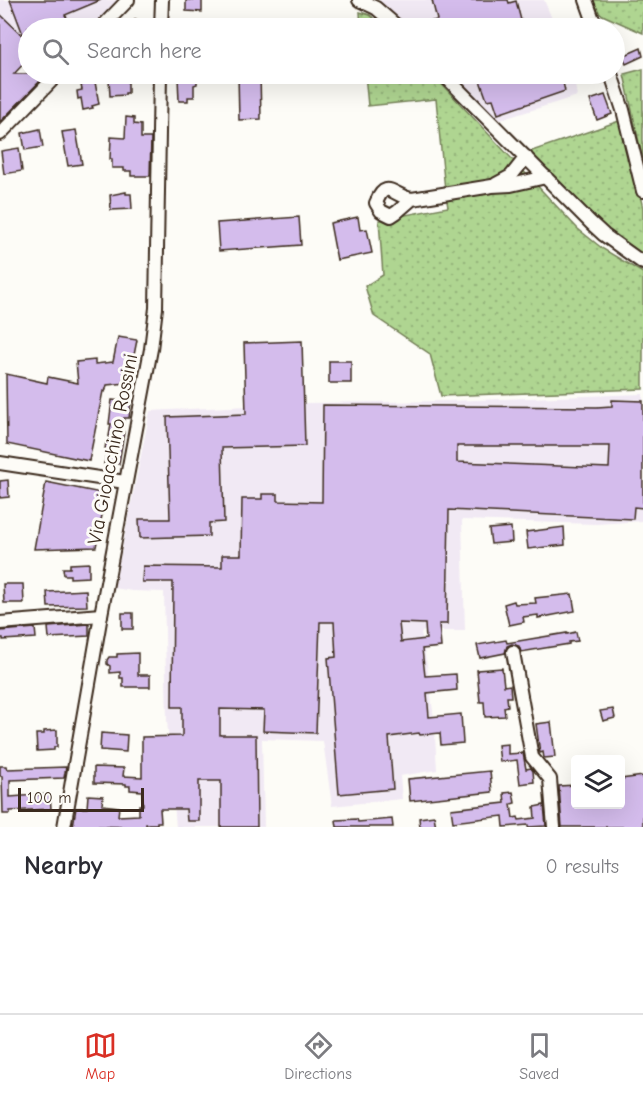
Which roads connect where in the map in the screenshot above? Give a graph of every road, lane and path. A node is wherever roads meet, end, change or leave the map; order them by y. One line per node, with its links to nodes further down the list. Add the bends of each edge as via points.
1 (128, 0): 5 (street)
2 (162, 0): 6 (street)
3 (359, 0): 7 (street)
4 (586, 0): 8 (street)
5 (111, 18)
6 (161, 18)
7 (388, 18)
8 (592, 18)
9 (48, 84): 13 (street)
10 (160, 84): 21 (street, Via Gioacchino Rossini, via 156,308)
11 (453, 84): 14 (street)
12 (614, 84): 17 (street)
13 (0, 134)
14 (526, 157): 15 (street); 16 (street, via 511,176)
15 (546, 177): 16 (street); 19 (street, via 604,235)
16 (492, 186): 18 (street)
17 (643, 191)
18 (412, 199)
19 (643, 263)
20 (0, 462): 21 (street)
21 (125, 482): 22 (street, Via Gioacchino Rossini)
22 (101, 615): 23 (street); 25 (street, Via Gioacchino Rossini)
23 (0, 623)
24 (513, 652): 26 (street, via 532,757 550,779)
25 (64, 827)
26 (554, 827)

